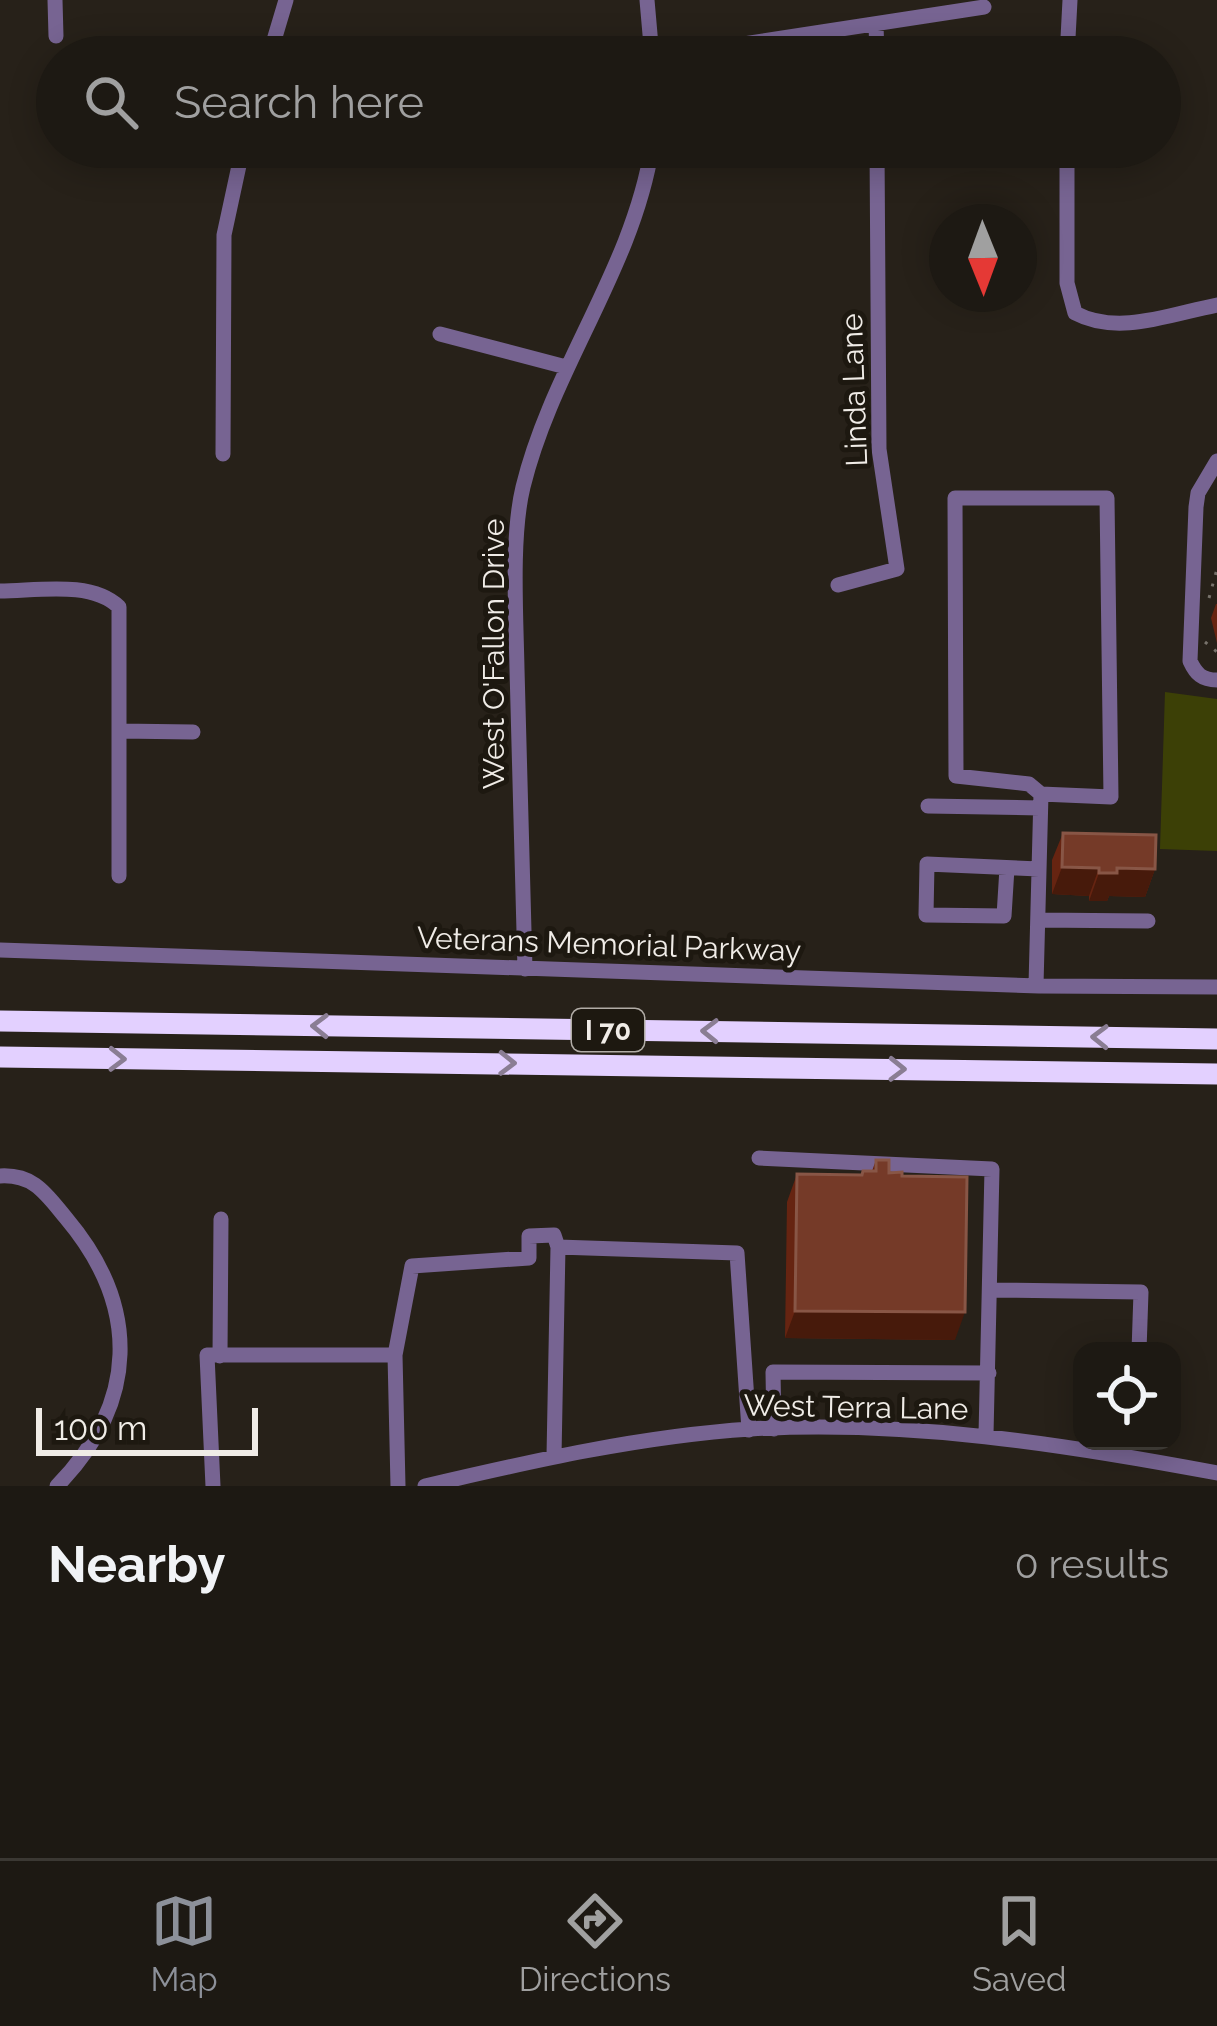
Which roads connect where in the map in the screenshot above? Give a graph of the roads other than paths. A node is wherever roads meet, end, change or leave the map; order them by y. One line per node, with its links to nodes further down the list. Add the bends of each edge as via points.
1 (55, 0): 7 (street)
2 (286, 0): 8 (street)
3 (647, 0): 9 (street)
4 (1070, 0): 12 (street)
5 (984, 7): 6 (street)
6 (876, 24): 10 (street); 11 (street)
7 (56, 36)
8 (275, 36)
9 (653, 36)
10 (796, 36)
11 (876, 36)
12 (1068, 36)
13 (238, 168): 20 (street, via 224,235)
14 (647, 168): 19 (street, West O'Fallon Drive, via 621,256)
15 (877, 168): 22 (street, Linda Lane, via 878,448 897,569)
16 (1067, 168): 17 (street, via 1066,283 1075,313 1096,324 1123,324)
17 (1217, 305)
18 (440, 334): 19 (street)
19 (566, 367): 35 (street, West O'Fallon Drive, via 519,508)
20 (223, 454)
21 (1217, 461): 24 (street, via 1196,506 1190,661 1206,680)
22 (838, 585)
23 (0, 591): 25 (street, via 77,590 119,607)
24 (1217, 680)
25 (120, 731): 26 (street); 31 (street)
26 (193, 732)
27 (1041, 801): 27 (street, via 1111,797 1107,498 955,498 956,776 1029,784); 28 (street); 30 (street)
28 (928, 806)
29 (1007, 868): 29 (street, via 927,864 926,915 1004,916); 30 (street)
30 (1039, 869): 32 (street)
31 (119, 876)
32 (1038, 920): 33 (street); 36 (street)
33 (1148, 921)
34 (0, 950): 35 (street, Veterans Memorial Parkway)
35 (525, 969): 36 (street, Veterans Memorial Parkway)
36 (1036, 986): 37 (street, Veterans Memorial Parkway)
37 (1217, 987)
38 (0, 1021): 39 (highway, I 70, one-way to 38)
39 (1217, 1039)
40 (0, 1057): 41 (highway, I 70, one-way to 41)
41 (1217, 1074)
42 (760, 1158): 46 (street, via 992,1169)
43 (0, 1177): 56 (street, via 30,1178 82,1237 122,1336 108,1417)
44 (221, 1219): 48 (street)
45 (558, 1247): 49 (street, via 554,1235 530,1236 529,1258 412,1267); 52 (street, via 737,1253); 54 (street)
46 (990, 1290): 47 (street, via 1141,1292); 50 (street)
47 (1139, 1342)
48 (220, 1355): 49 (street); 57 (street, via 207,1355)
49 (395, 1355): 58 (street)
50 (989, 1373): 51 (street, via 773,1372); 53 (street)
51 (774, 1429): 52 (street, West Terra Lane); 53 (street, West Terra Lane)
52 (749, 1430): 54 (street, West Terra Lane)
53 (986, 1436): 55 (street, West Terra Lane)
54 (554, 1456): 59 (street, West Terra Lane)
55 (1217, 1473)
56 (57, 1486)
57 (213, 1486)
58 (398, 1486)
59 (425, 1486)

